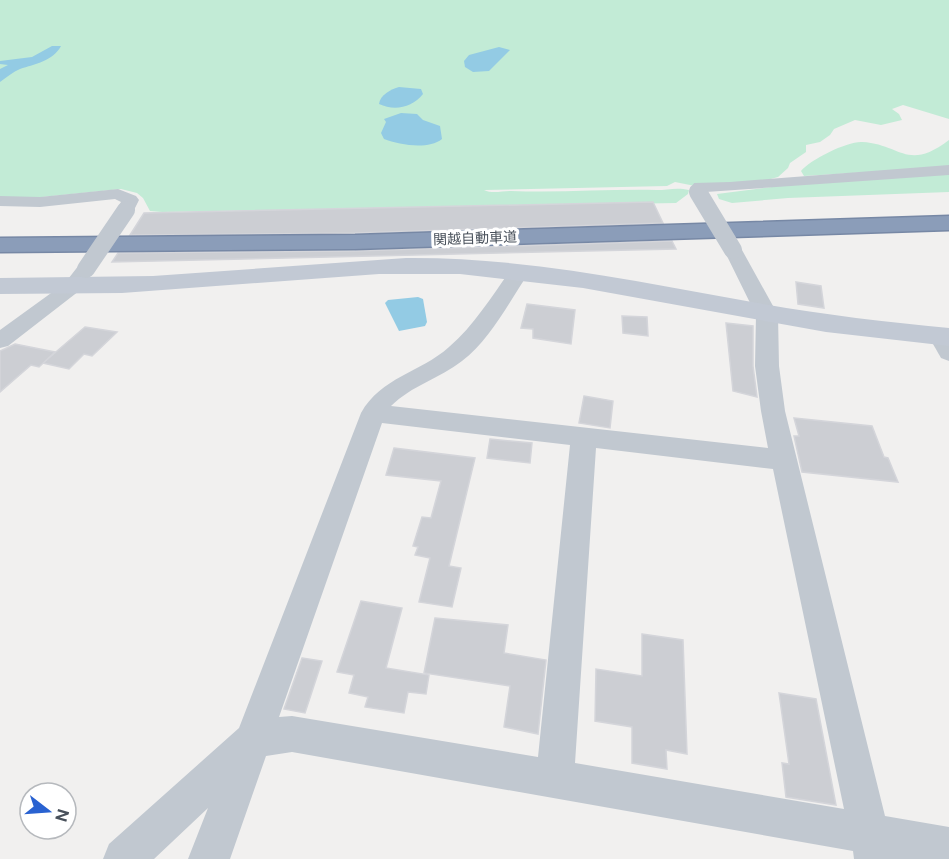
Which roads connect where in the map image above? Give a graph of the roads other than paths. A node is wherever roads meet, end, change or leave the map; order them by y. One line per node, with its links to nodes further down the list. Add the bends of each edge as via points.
1 (949, 170): 10 (street, bridge, via 700,187 698,192)
2 (0, 201): 8 (street, bridge, via 40,202 118,195 130,200)
3 (949, 206): 5 (highway, 関越自動車道, via 523,220)
4 (949, 223): 6 (highway, 関越自動車道, via 343,242)
5 (0, 226)
6 (0, 245)
7 (520, 271): 8 (street, via 456,266 327,270 181,282); 10 (street); 13 (street, via 462,348 390,393)
8 (79, 278): 9 (street); 11 (street)
9 (0, 286)
10 (767, 315): 12 (street); 15 (street, via 767,366)
11 (0, 341)
12 (946, 342)
13 (373, 413): 14 (street); 16 (street)
14 (584, 436): 15 (street); 17 (street)
15 (784, 460): 18 (street)
16 (254, 739): 17 (street, via 291,734); 20 (street); 21 (street)
17 (555, 778): 18 (street)
18 (873, 846): 19 (street)
19 (949, 847)
20 (124, 859)
21 (209, 859)

